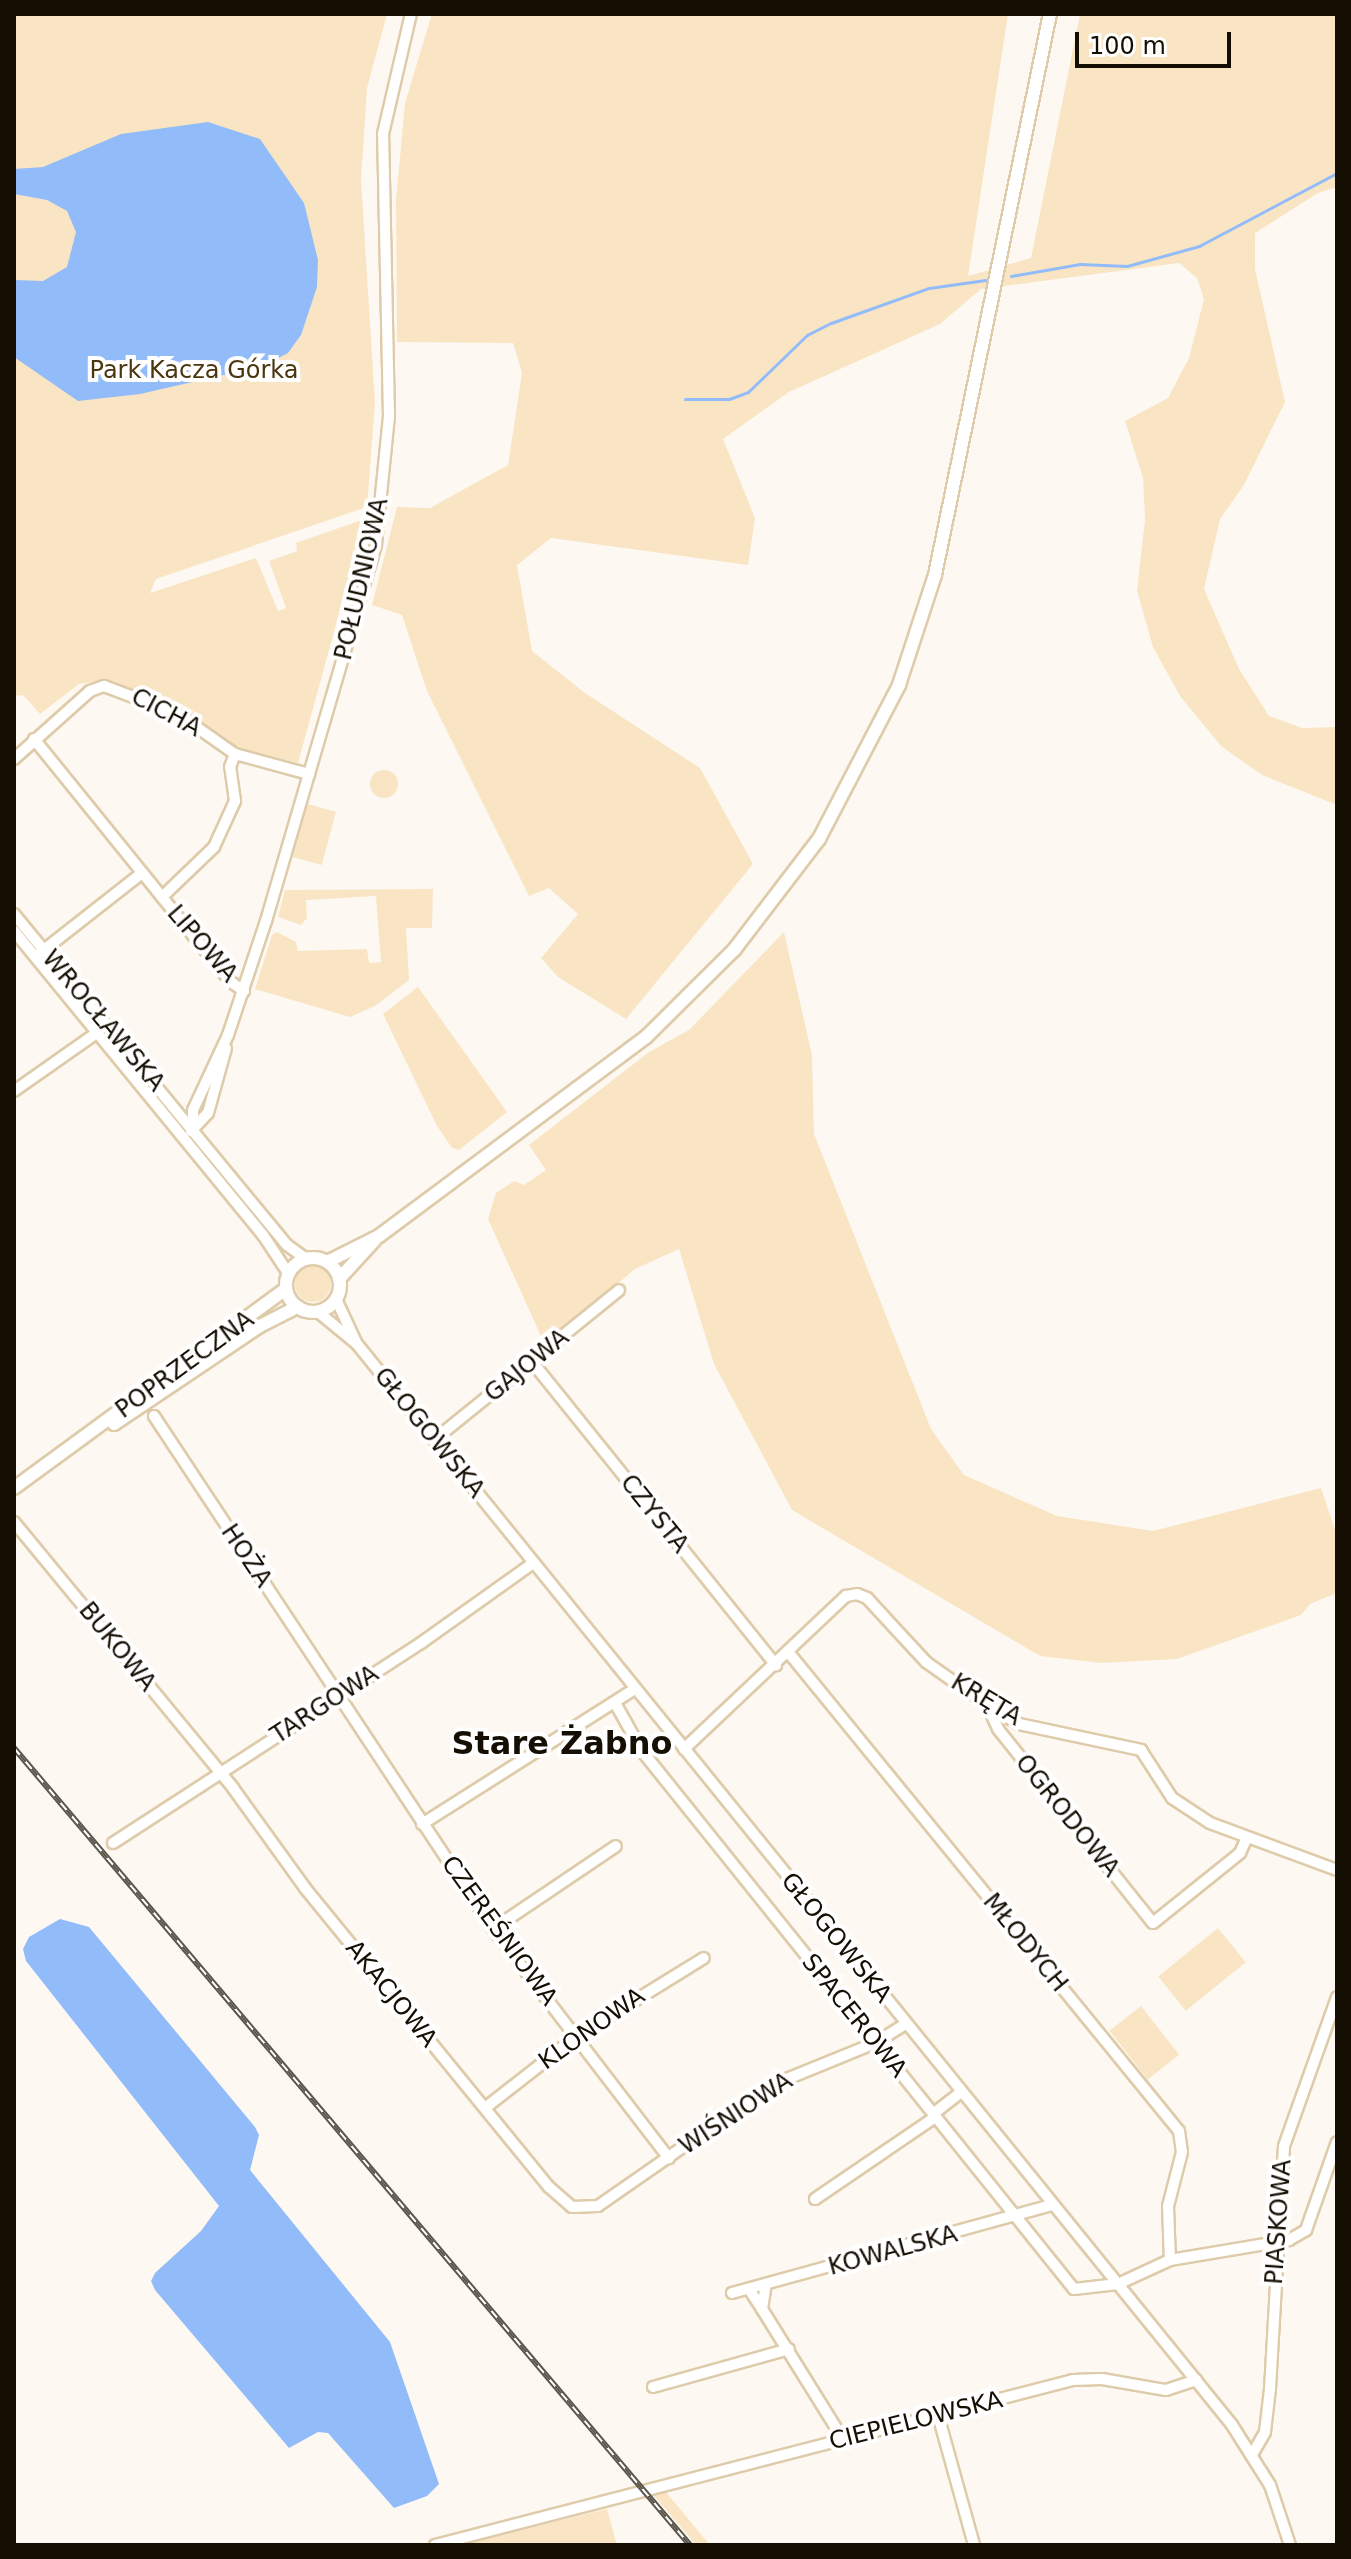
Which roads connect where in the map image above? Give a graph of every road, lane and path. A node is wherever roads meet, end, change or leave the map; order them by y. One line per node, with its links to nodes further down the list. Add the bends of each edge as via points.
1 (411, 14): 6 (street, POŁUDNIOWA, via 383,134 389,417 382,507 368,579)
2 (1050, 14): 22 (main road, via 935,575 899,685 846,793 772,903 671,1014 579,1091)
3 (34, 739): 4 (street, CICHA, via 90,691 104,686 178,714); 5 (street, CICHA); 7 (street)
4 (235, 754): 6 (street, CICHA); 8 (street, LIPOWA, via 230,767 235,801 214,847)
5 (14, 759)
6 (309, 774): 12 (street, POŁUDNIOWA)
7 (142, 873): 8 (street, LIPOWA); 11 (street)
8 (162, 897): 12 (street, LIPOWA)
9 (14, 914): 11 (street, WROCŁAWSKA)
10 (14, 931): 11 (street, WROCŁAWSKA)
11 (40, 954): 13 (street, WROCŁAWSKA); 14 (street, WROCŁAWSKA)
12 (244, 991): 15 (street, POŁUDNIOWA)
13 (99, 1015): 14 (street); 16 (street, WROCŁAWSKA)
14 (95, 1034): 16 (street); 17 (street); 21 (street, WROCŁAWSKA)
15 (228, 1035): 18 (street, POŁUDNIOWA); 20 (street, POŁUDNIOWA, via 208,1113)
16 (124, 1046): 19 (street, WROCŁAWSKA)
17 (14, 1091)
18 (195, 1105): 19 (street); 20 (street, POŁUDNIOWA)
19 (175, 1107): 20 (street, WROCŁAWSKA)
20 (193, 1129): 21 (street, POŁUDNIOWA); 23 (street, via 287,1245)
21 (183, 1137): 25 (street)
22 (379, 1236): 24 (main road); 26 (main road)
23 (306, 1259): 24 (main road); 25 (main road)
24 (327, 1262): 26 (main road)
25 (288, 1273): 27 (main road)
26 (339, 1279): 29 (main road)
27 (286, 1289): 30 (main road); 36 (main road, POPRZECZNA)
28 (619, 1290): 33 (street, GAJOWA)
29 (336, 1299): 31 (main road); 32 (street, GŁOGOWSKA)
30 (297, 1307): 31 (main road); 36 (main road, POPRZECZNA)
31 (318, 1312): 32 (street, GŁOGOWSKA)
32 (357, 1344): 35 (street, GŁOGOWSKA)
33 (533, 1363): 35 (street, GAJOWA); 41 (street, CZYSTA)
34 (154, 1416): 43 (street, HOŻA)
35 (434, 1440): 39 (street, GŁOGOWSKA)
36 (83, 1441): 37 (main road, POPRZECZNA)
37 (14, 1488)
38 (14, 1522): 47 (street, BUKOWA)
39 (533, 1563): 42 (street, GŁOGOWSKA); 43 (street, TARGOWA)
40 (789, 1653): 41 (street, KRĘTA); 45 (street, KRĘTA, via 846,1596 857,1594 867,1598 926,1662); 70 (street, MŁODYCH, via 1179,2131 1182,2152 1168,2206)
41 (776, 1665): 46 (street, KRĘTA)
42 (635, 1689): 44 (street); 46 (street, GŁOGOWSKA)
43 (339, 1696): 47 (street, TARGOWA); 48 (street, CZEREŚNIOWA)
44 (615, 1703): 48 (street); 59 (street, SPACEROWA, via 642,1751)
45 (987, 1705): 49 (street, KRĘTA, via 1019,1724 1141,1750 1172,1798 1210,1823); 49 (street, OGRODOWA, via 998,1729 1153,1923 1240,1853)
46 (684, 1749): 57 (street, GŁOGOWSKA)
47 (221, 1773): 50 (street, TARGOWA); 61 (street, AKACJOWA, via 290,1869)
48 (422, 1824): 53 (street, CZEREŚNIOWA)
49 (1247, 1837): 52 (street, KRĘTA)
50 (113, 1843)
51 (616, 1846): 53 (street)
52 (1337, 1870)
53 (493, 1929): 58 (street, CZEREŚNIOWA)
54 (704, 1958): 58 (street, KLONOWA)
55 (1337, 1997): 56 (street, PIASKOWA)
56 (1334, 2013): 69 (street, PIASKOWA, via 1284,2146)
57 (905, 2024): 59 (street, WIŚNIOWA); 60 (street, GŁOGOWSKA)
58 (576, 2037): 61 (street, KLONOWA); 64 (street, CZEREŚNIOWA)
59 (875, 2043): 62 (street, SPACEROWA); 64 (street, WIŚNIOWA, via 772,2085)
60 (961, 2092): 62 (street); 66 (street, GŁOGOWSKA)
61 (485, 2108): 67 (street, AKACJOWA, via 549,2187)
62 (934, 2116): 65 (street); 68 (street, SPACEROWA)
63 (1337, 2142): 69 (street, via 1306,2230)
64 (669, 2158): 67 (street, WIŚNIOWA, via 598,2206)
65 (815, 2199)
66 (1052, 2205): 68 (street, KOWALSKA); 72 (street, GŁOGOWSKA)
67 (572, 2207)
68 (1018, 2218): 71 (street, KOWALSKA); 72 (street, SPACEROWA, via 1074,2289)
69 (1277, 2245): 70 (street); 81 (street, PIASKOWA, via 1265,2432)
70 (1170, 2260): 72 (street)
71 (766, 2284): 73 (street, KOWALSKA); 75 (street)
72 (1118, 2284): 77 (street, GŁOGOWSKA)
73 (749, 2289): 74 (street, KOWALSKA); 75 (street)
74 (732, 2293)
75 (762, 2309): 76 (street)
76 (789, 2349): 78 (street); 80 (street)
77 (1196, 2380): 79 (street, CIEPIELOWSKA, via 1166,2390 1084,2378); 81 (street, GŁOGOWSKA)
78 (653, 2387)
79 (938, 2415): 80 (street, CIEPIELOWSKA); 83 (street)
80 (843, 2439): 82 (street, CIEPIELOWSKA)
81 (1253, 2453): 84 (street, GŁOGOWSKA)
82 (435, 2545)
83 (974, 2545)
84 (1290, 2545)

